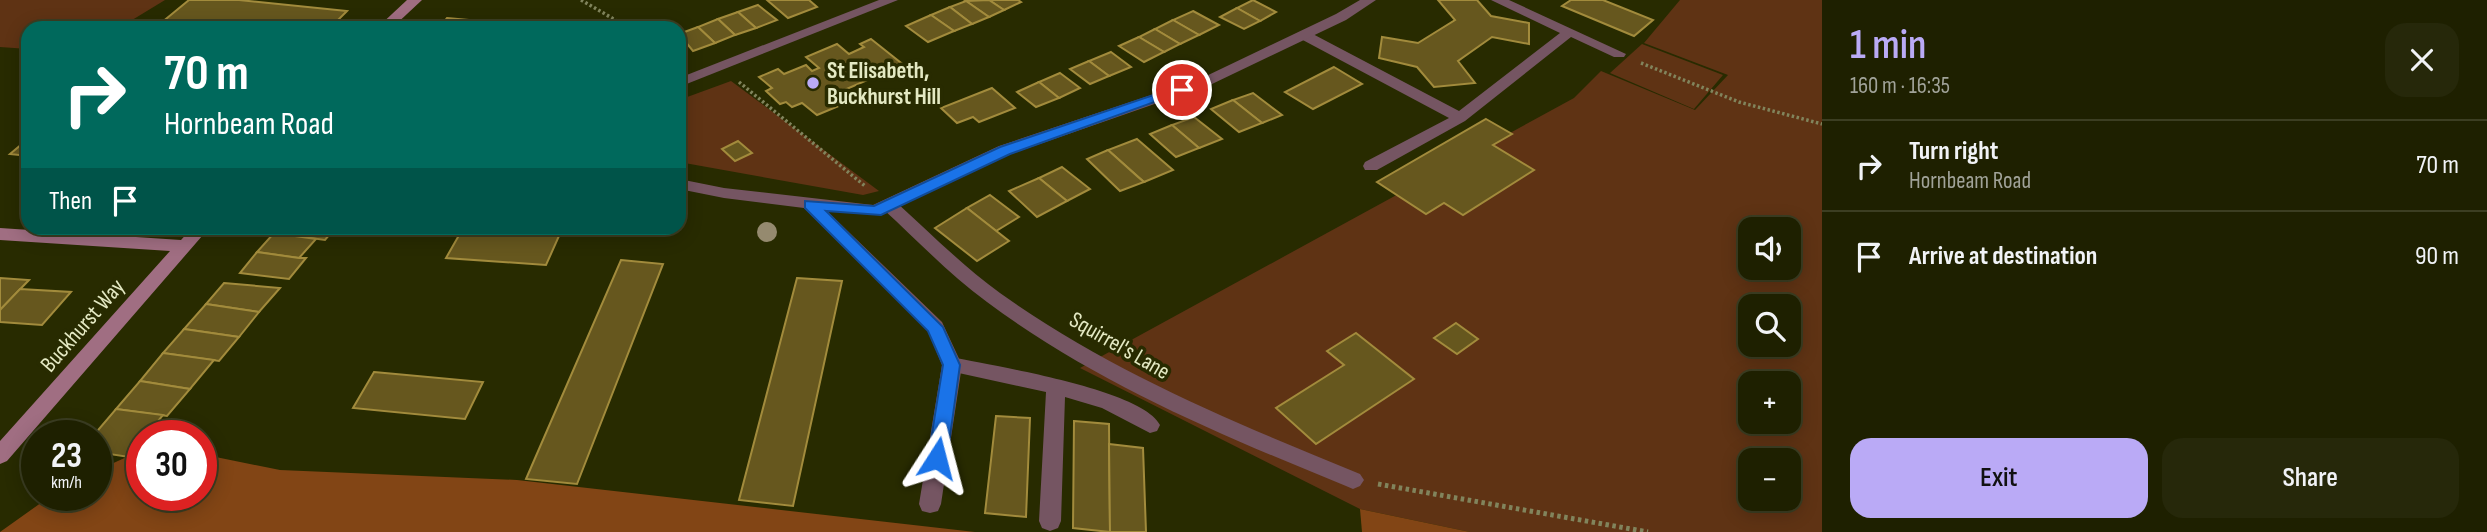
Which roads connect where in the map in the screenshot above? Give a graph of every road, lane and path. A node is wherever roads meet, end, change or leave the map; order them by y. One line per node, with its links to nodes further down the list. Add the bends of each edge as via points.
1 (415, 0): 6 (street)
2 (581, 0): 7 (path)
3 (891, 0): 11 (street)
4 (1369, 0): 9 (street)
5 (1498, 0): 8 (street)
6 (392, 21)
7 (617, 21)
8 (1569, 32): 10 (street); 13 (street)
9 (1304, 35): 13 (street); 18 (street, via 1207,81 1005,150)
10 (1619, 54): 14 (path, via 1739,102)
11 (707, 73): 12 (street); 18 (path, via 733,77)
12 (686, 80)
13 (1460, 118): 15 (street)
14 (1822, 124)
15 (1371, 166)
16 (686, 186): 17 (street)
17 (810, 204): 18 (street, via 876,211); 22 (street, via 935,327)
18 (890, 206): 26 (street, Squirrel's Lane, via 993,297 1128,382 1194,415)
19 (0, 234): 21 (street)
20 (194, 235): 21 (street, Buckhurst Way)
21 (184, 246): 25 (street, Buckhurst Way)
22 (952, 365): 23 (street); 27 (street)
23 (1056, 389): 24 (street, via 1132,410); 28 (street)
24 (1150, 425)
25 (0, 455)
26 (1353, 480): 29 (path)
27 (930, 504)
28 (1050, 520)
29 (1648, 532)

